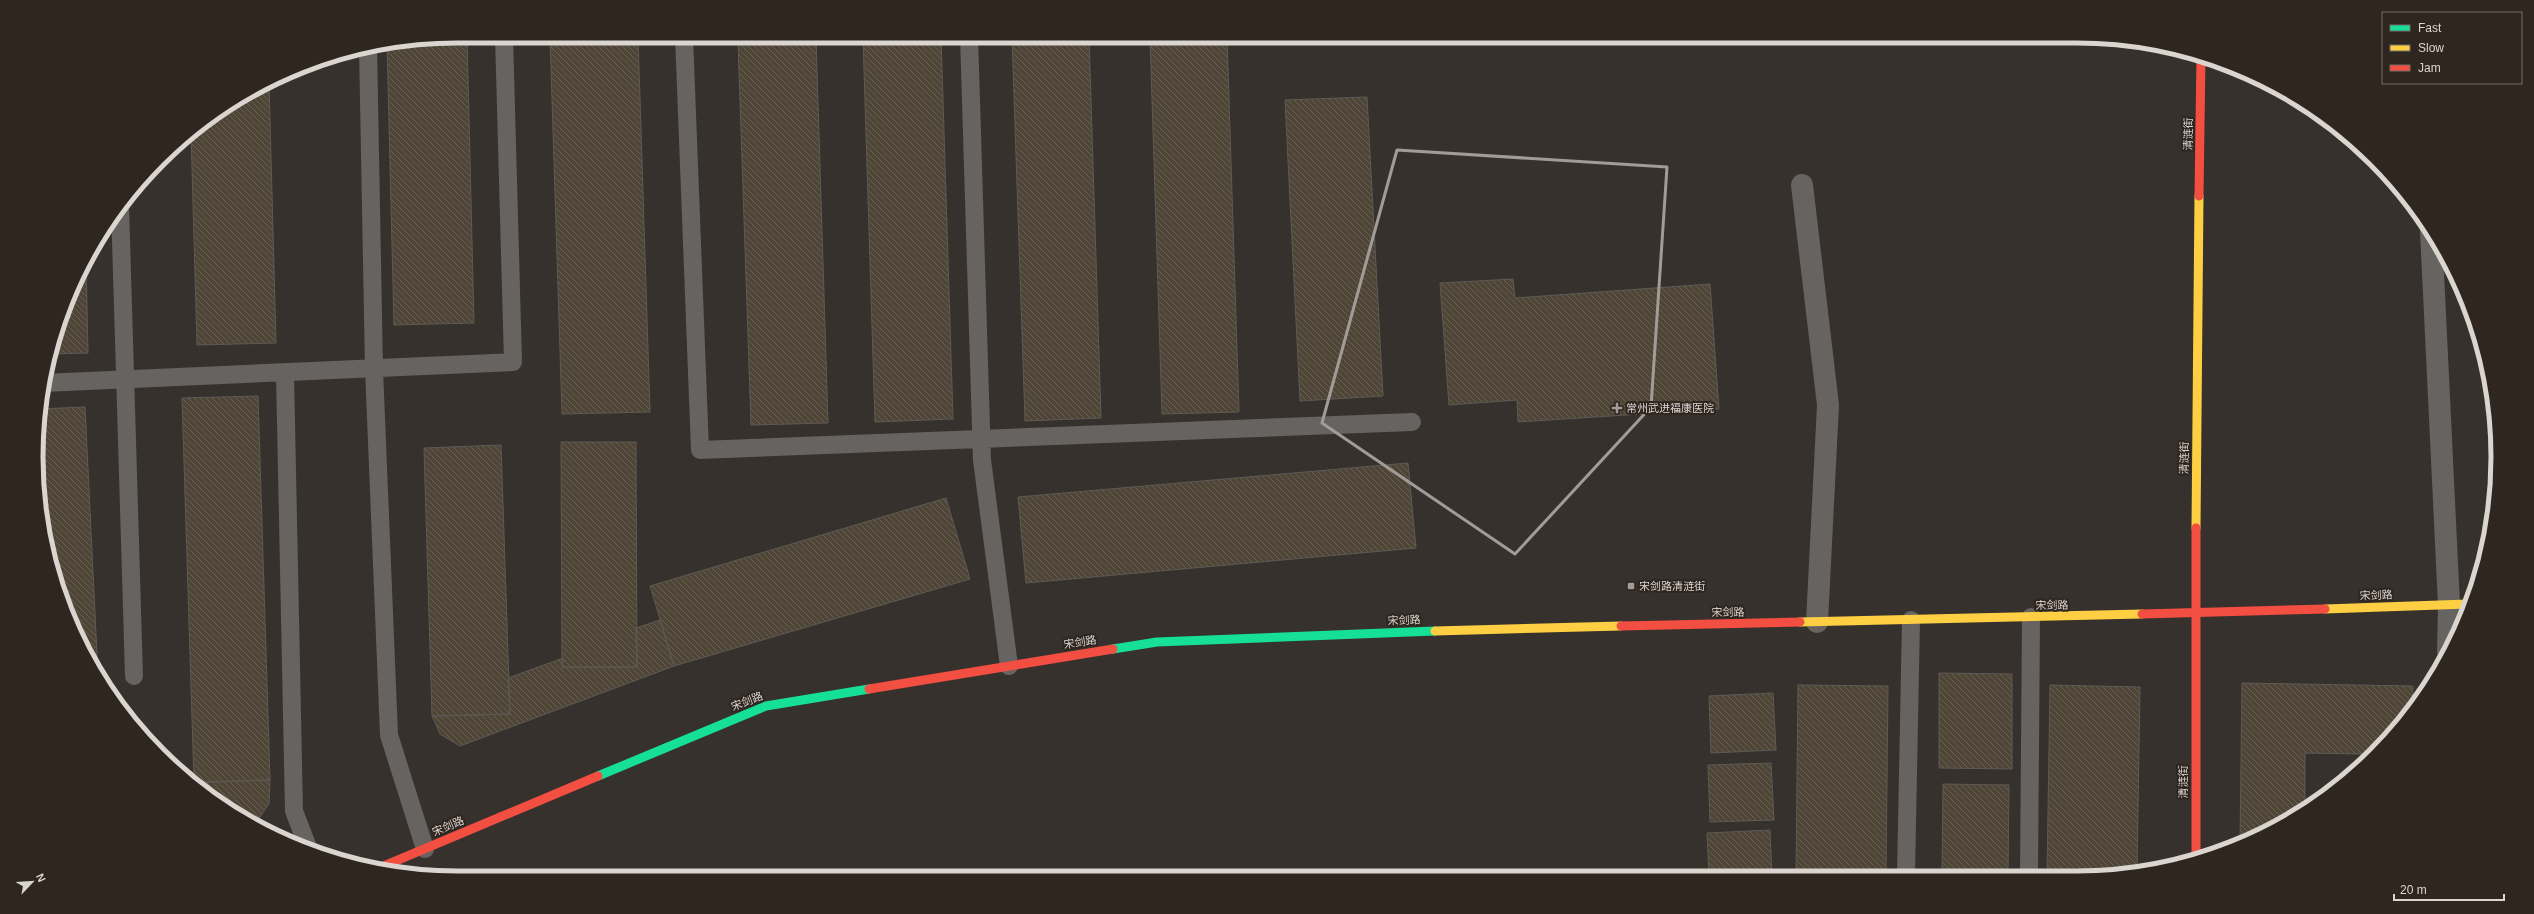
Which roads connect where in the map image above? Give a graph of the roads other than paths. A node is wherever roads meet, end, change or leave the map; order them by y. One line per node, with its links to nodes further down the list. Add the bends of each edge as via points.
1 (504, 43): 9 (lane, via 513,362)
2 (684, 43): 14 (lane, via 700,450)
3 (969, 43): 14 (lane)
4 (368, 53): 9 (lane)
5 (2201, 62): 16 (main road, 清涟街)
6 (1802, 185): 19 (street, via 1828,405)
7 (120, 217): 11 (lane)
8 (2432, 244): 15 (street)
9 (374, 369): 10 (lane); 24 (lane, via 389,734)
10 (285, 374): 11 (lane); 23 (lane, via 294,811)
11 (125, 380): 12 (lane); 22 (lane)
12 (50, 383)
13 (1412, 422): 14 (lane)
14 (981, 439): 21 (lane)
15 (2458, 604): 16 (main road, 宋剑路); 20 (street)
16 (2195, 613): 17 (main road, 宋剑路); 25 (main road, 清涟街)
17 (2031, 617): 18 (main road, 宋剑路); 28 (lane)
18 (1910, 620): 19 (main road, 宋剑路); 27 (lane)
19 (1817, 622): 21 (main road, 宋剑路, via 1498,629 1157,642)
20 (2453, 629)
21 (1009, 666): 24 (main road, 宋剑路, via 766,706)
22 (134, 676)
23 (306, 842)
24 (425, 849): 26 (main road, 宋剑路)
25 (2196, 853)
26 (387, 865)
27 (1906, 871)
28 (2029, 871)

